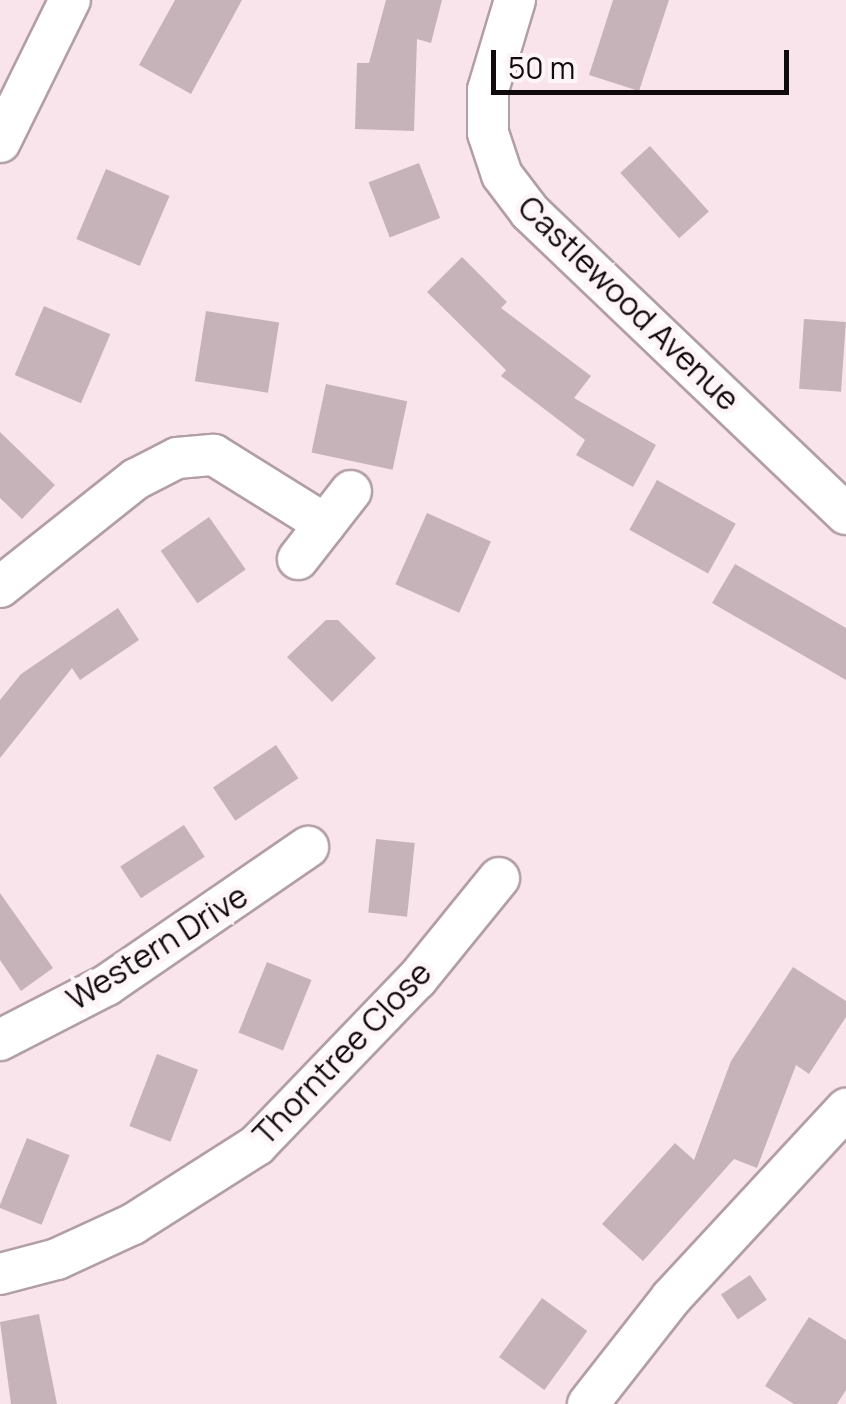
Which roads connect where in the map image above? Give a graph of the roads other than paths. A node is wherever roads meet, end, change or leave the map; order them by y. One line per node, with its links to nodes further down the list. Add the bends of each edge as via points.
1 (70, 0): 3 (street)
2 (515, 0): 5 (street, Castlewood Avenue, via 488,90 488,133 502,175 530,212)
3 (0, 142)
4 (351, 490): 6 (street)
5 (846, 514)
6 (325, 524): 7 (street); 8 (street, via 214,455 178,458 136,479)
7 (298, 559)
8 (0, 587)
9 (308, 844): 11 (street, Western Drive, via 107,985)
10 (499, 878): 13 (street, Thorntree Close, via 417,979 257,1145 133,1224 58,1259)
11 (0, 1040)
12 (846, 1109): 14 (street, via 671,1298)
13 (0, 1274)
14 (588, 1404)

